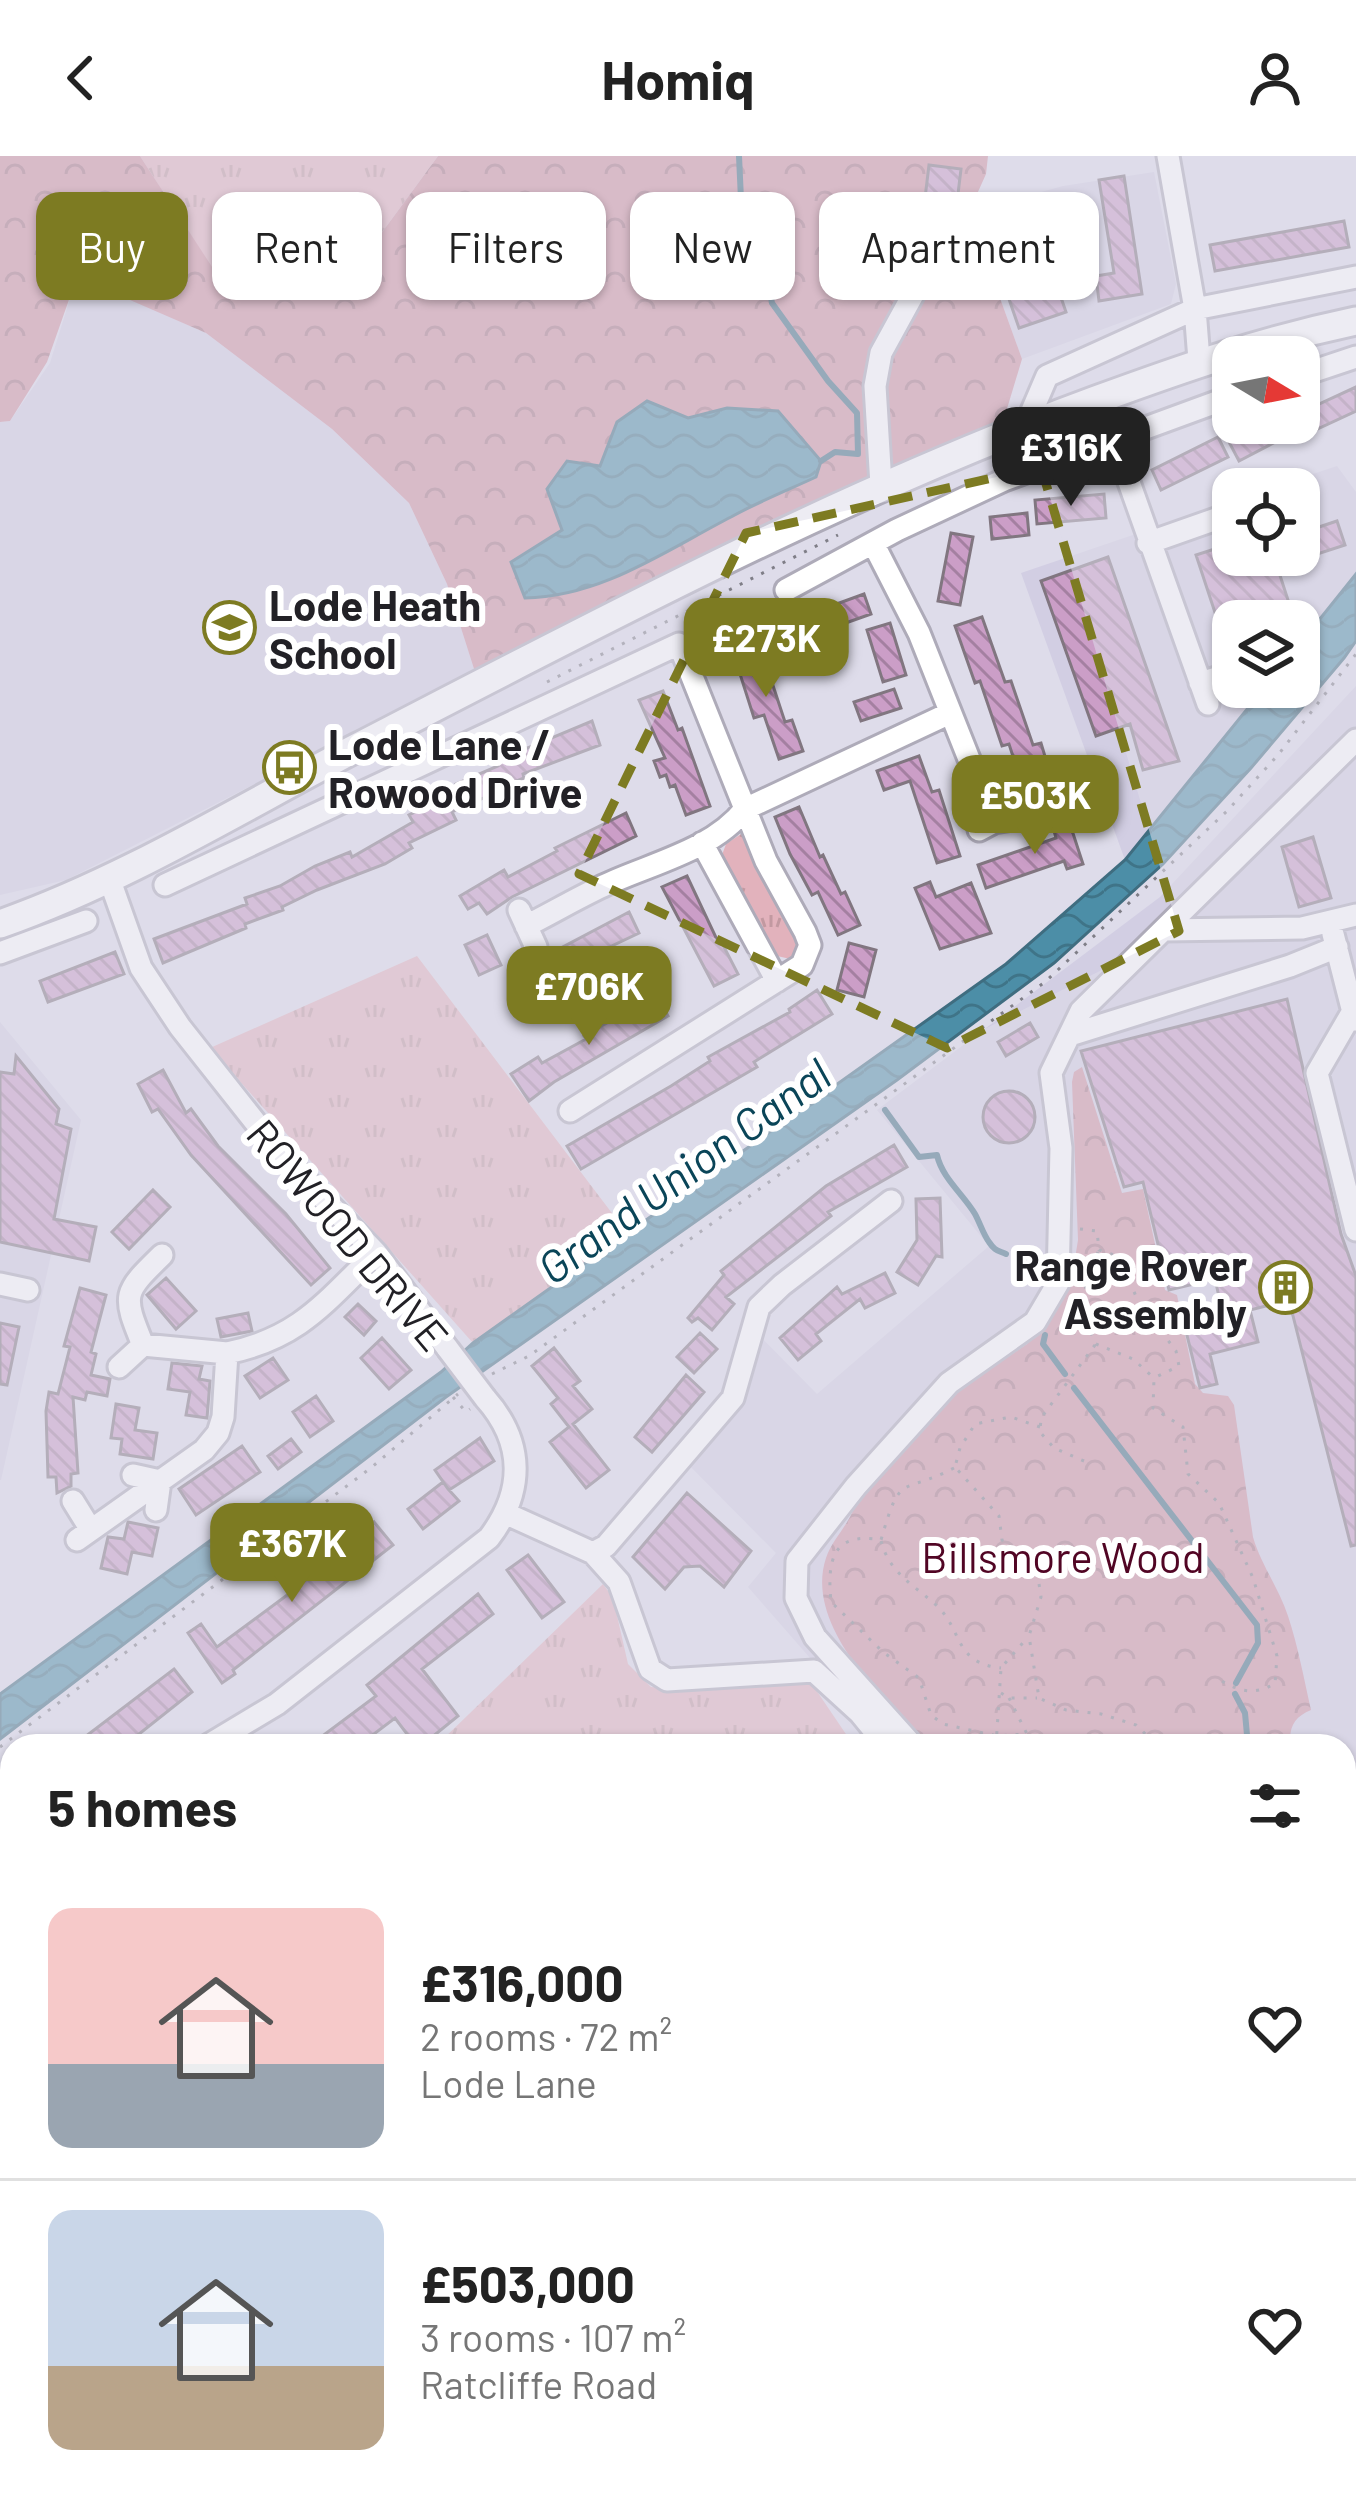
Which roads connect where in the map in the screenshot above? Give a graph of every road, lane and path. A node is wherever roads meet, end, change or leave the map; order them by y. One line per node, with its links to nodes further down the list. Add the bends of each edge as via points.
1 (1168, 156): 4 (street)
2 (1356, 277): 4 (street)
3 (910, 300): 16 (street, via 880,353)
4 (1195, 309): 7 (street); 12 (street, via 1047,376)
5 (1356, 321): 7 (main road)
6 (1356, 357): 8 (street)
7 (1199, 360): 9 (main road)
8 (1320, 369)
9 (1134, 385): 11 (main road); 13 (street)
10 (1212, 404): 13 (street)
11 (1062, 412): 12 (main road); 15 (street)
12 (1026, 425): 16 (main road)
13 (1149, 427): 14 (street)
14 (1114, 440): 15 (street); 18 (street)
15 (1076, 454): 19 (street)
16 (881, 485): 26 (main road)
17 (1212, 520): 18 (street)
18 (1148, 543): 23 (street, via 1204,694)
19 (874, 545): 20 (street); 24 (street)
20 (785, 590): 21 (path)
21 (679, 644): 27 (street); 28 (street)
22 (1356, 654): 57 (path, via 1227,811 1045,982 529,1356)
23 (1212, 688)
24 (950, 713): 28 (street); 29 (street, via 987,826)
25 (1356, 740): 38 (street)
26 (328, 763): 27 (street); 31 (main road)
27 (356, 794): 32 (street)
28 (745, 809): 30 (street); 41 (street, via 810,945 802,965)
29 (1018, 818)
30 (702, 843): 37 (street); 41 (street)
31 (110, 878): 36 (main road); 49 (street, ROWOOD DRIVE, via 141,968 180,1027 278,1151)
32 (165, 885)
33 (1356, 915): 35 (street)
34 (86, 921): 40 (street)
35 (1330, 922): 38 (street); 39 (street)
36 (0, 924)
37 (527, 928)
38 (1164, 930): 43 (street, via 1082,1011)
39 (1337, 947): 42 (street); 43 (street)
40 (0, 952)
41 (777, 981): 44 (street)
42 (1354, 1017): 47 (street, via 1317,1073)
43 (1070, 1035): 46 (street, via 1051,1073)
44 (570, 1111)
45 (891, 1201): 69 (street, via 759,1307 733,1398)
46 (1060, 1227): 48 (path, via 1097,1231); 79 (street, via 1058,1283 1035,1322 950,1383 797,1561 796,1598 815,1636)
47 (1356, 1230)
48 (1099, 1250): 53 (path, via 1082,1317); 58 (path, via 1120,1257 1137,1299 1176,1351 1179,1366)
49 (376, 1253): 55 (street, via 277,1340); 59 (street, ROWOOD DRIVE, bridge)
50 (162, 1255): 54 (street, via 128,1295)
51 (0, 1284): 52 (street)
52 (28, 1290)
53 (1096, 1343): 58 (path); 60 (path)
54 (143, 1346): 55 (street); 56 (street)
55 (226, 1353): 64 (street, via 218,1433)
56 (119, 1367)
57 (493, 1373)
58 (1154, 1378): 72 (path, via 1153,1408 1183,1427 1188,1474 1219,1503 1277,1656 1275,1684 1260,1692 1240,1692)
59 (479, 1392): 67 (street, ROWOOD DRIVE, via 510,1439 515,1492); 76 (path, via 452,1397 372,1467)
60 (1040, 1426): 61 (path, via 1054,1448); 62 (path, via 1011,1417 974,1424)
61 (1084, 1461)
62 (955, 1468): 68 (path, via 898,1490); 70 (path, via 1038,1576 1041,1597)
63 (133, 1475): 64 (street)
64 (160, 1481): 65 (street, via 84,1535); 66 (street)
65 (73, 1502)
66 (156, 1510)
67 (507, 1514): 69 (street); 77 (street, via 489,1538)
68 (880, 1540): 71 (path, via 904,1582 940,1608 959,1646 983,1666); 80 (path, via 842,1542 833,1557 831,1602 919,1678 931,1714)
69 (593, 1553): 78 (street, via 619,1582 650,1669 668,1680 814,1671)
70 (1029, 1636): 71 (path); 75 (path)
71 (1001, 1668): 73 (path)
72 (1218, 1678)
73 (1001, 1693): 74 (path); 81 (path)
74 (1010, 1698): 75 (path); 82 (path)
75 (1039, 1698): 83 (path)
76 (17, 1734)
77 (227, 1734)
78 (877, 1734)
79 (903, 1734)
80 (988, 1734)
81 (997, 1734)
82 (1027, 1734)
83 (1145, 1734)

